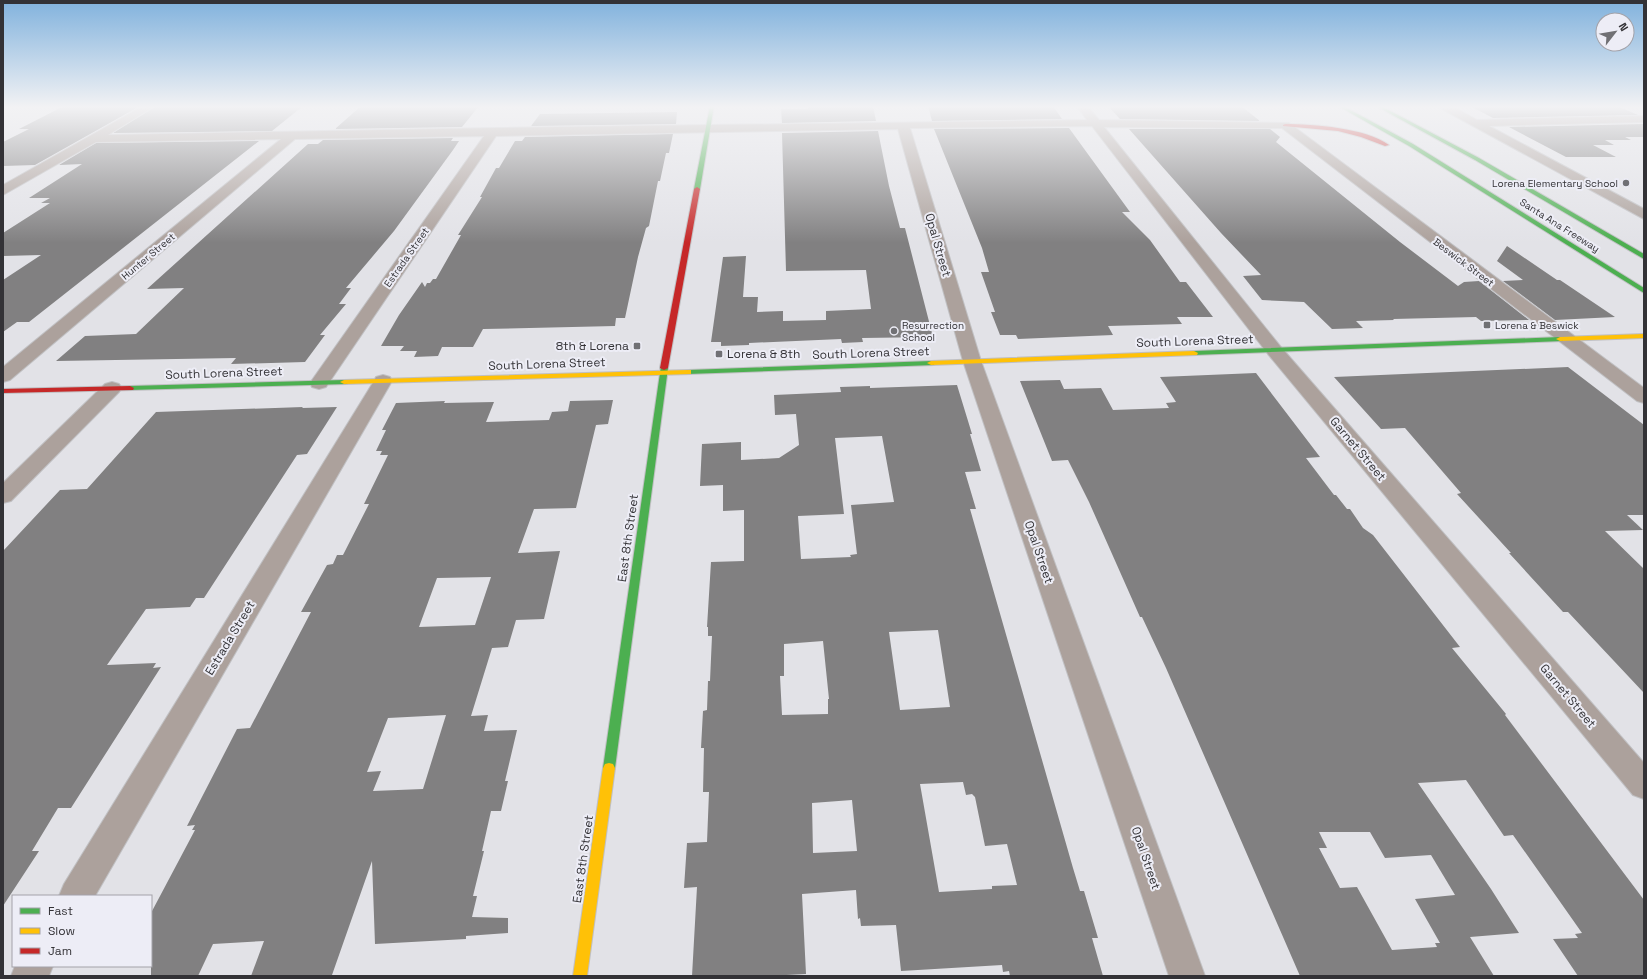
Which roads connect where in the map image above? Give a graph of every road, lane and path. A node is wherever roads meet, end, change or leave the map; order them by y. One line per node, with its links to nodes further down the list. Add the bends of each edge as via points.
1 (68, 152): 14 (street)
2 (273, 152): 24 (street, Hunter Street)
3 (479, 152): 26 (street, Estrada Street)
4 (703, 152): 23 (main road, East 8th Street)
5 (911, 152): 22 (street, Opal Street)
6 (1118, 152): 21 (street, Garnet Street)
7 (1320, 152): 20 (street, Beswick Street)
8 (1422, 152): 15 (main road, Santa Ana Freeway)
9 (1463, 152): 13 (main road, Santa Ana Freeway)
10 (1478, 152): 13 (main road)
11 (1528, 152): 16 (street)
12 (1416, 159): 15 (main road)
13 (1477, 159): 17 (main road, Santa Ana Freeway)
14 (3, 191)
15 (1499, 200): 18 (main road, Santa Ana Freeway)
16 (1644, 215)
17 (1644, 257)
18 (1644, 291)
19 (1644, 336): 20 (main road, South Lorena Street)
20 (1566, 339): 21 (main road, South Lorena Street); 29 (street, Beswick Street)
21 (1274, 350): 22 (main road, South Lorena Street); 31 (street, Garnet Street)
22 (972, 361): 23 (main road, South Lorena Street); 36 (street, Opal Street)
23 (663, 373): 25 (main road, South Lorena Street); 35 (main road, East 8th Street)
24 (3, 376)
25 (383, 381): 26 (main road, South Lorena Street); 32 (street, Estrada Street)
26 (319, 382): 27 (main road, South Lorena Street)
27 (112, 388): 28 (main road, South Lorena Street); 30 (street)
28 (3, 392)
29 (1644, 398)
30 (3, 496)
31 (1644, 785)
32 (77, 895)
33 (34, 967): 34 (street)
34 (29, 976)
35 (580, 976)
36 (1187, 976)

